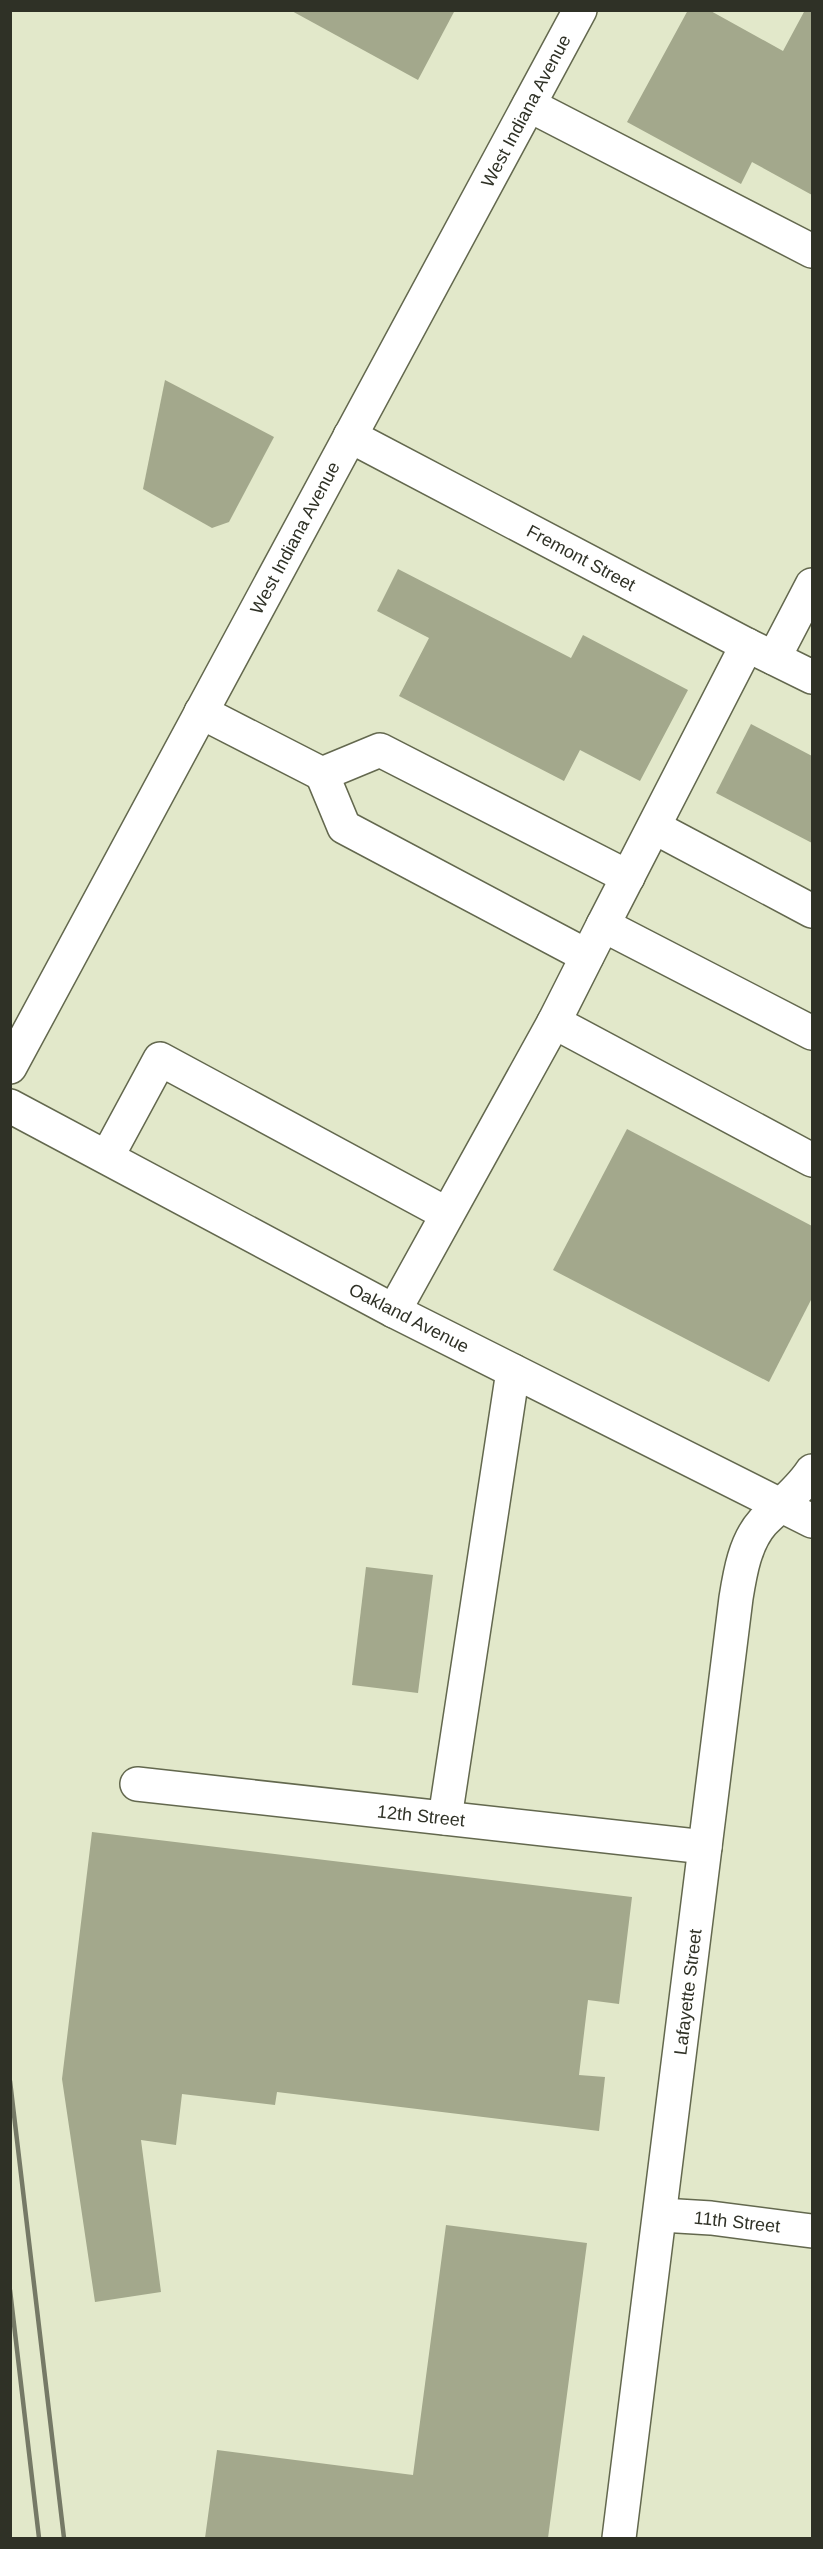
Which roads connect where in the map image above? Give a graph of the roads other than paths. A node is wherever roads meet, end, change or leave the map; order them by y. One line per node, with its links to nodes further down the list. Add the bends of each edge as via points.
1 (580, 10): 2 (street, West Indiana Avenue)
2 (529, 105): 3 (street); 4 (street, West Indiana Avenue)
3 (813, 250)
4 (350, 436): 6 (street, Fremont Street); 8 (street, West Indiana Avenue)
5 (813, 585): 6 (street)
6 (760, 652): 7 (street, Fremont Street); 10 (street)
7 (813, 677)
8 (201, 712): 9 (street); 17 (street, West Indiana Avenue)
9 (322, 774): 11 (street, via 380,750); 14 (street, via 344,827)
10 (654, 826): 11 (street); 12 (street)
11 (628, 877): 13 (street)
12 (813, 911)
13 (603, 925): 14 (street); 16 (street)
14 (587, 956): 15 (street)
15 (554, 1022): 20 (street); 21 (street)
16 (813, 1033)
17 (10, 1067)
18 (10, 1106): 19 (street, Oakland Avenue)
19 (107, 1157): 21 (street, via 160,1059); 22 (street, Oakland Avenue)
20 (813, 1160)
21 (447, 1214): 22 (street)
22 (394, 1311): 23 (street, Oakland Avenue)
23 (513, 1371): 25 (street, Oakland Avenue); 28 (street)
24 (813, 1470): 25 (street, Lafayette Street)
25 (782, 1505): 26 (street, Oakland Avenue); 29 (street, Lafayette Street, via 762,1524 740,1575)
26 (813, 1521)
27 (137, 1784): 28 (street, 12th Street)
28 (446, 1818): 29 (street, 12th Street)
29 (705, 1847): 30 (street, Lafayette Street)
30 (661, 2215): 31 (street, 11th Street); 32 (street, Lafayette Street)
31 (813, 2231)
32 (619, 2538)

